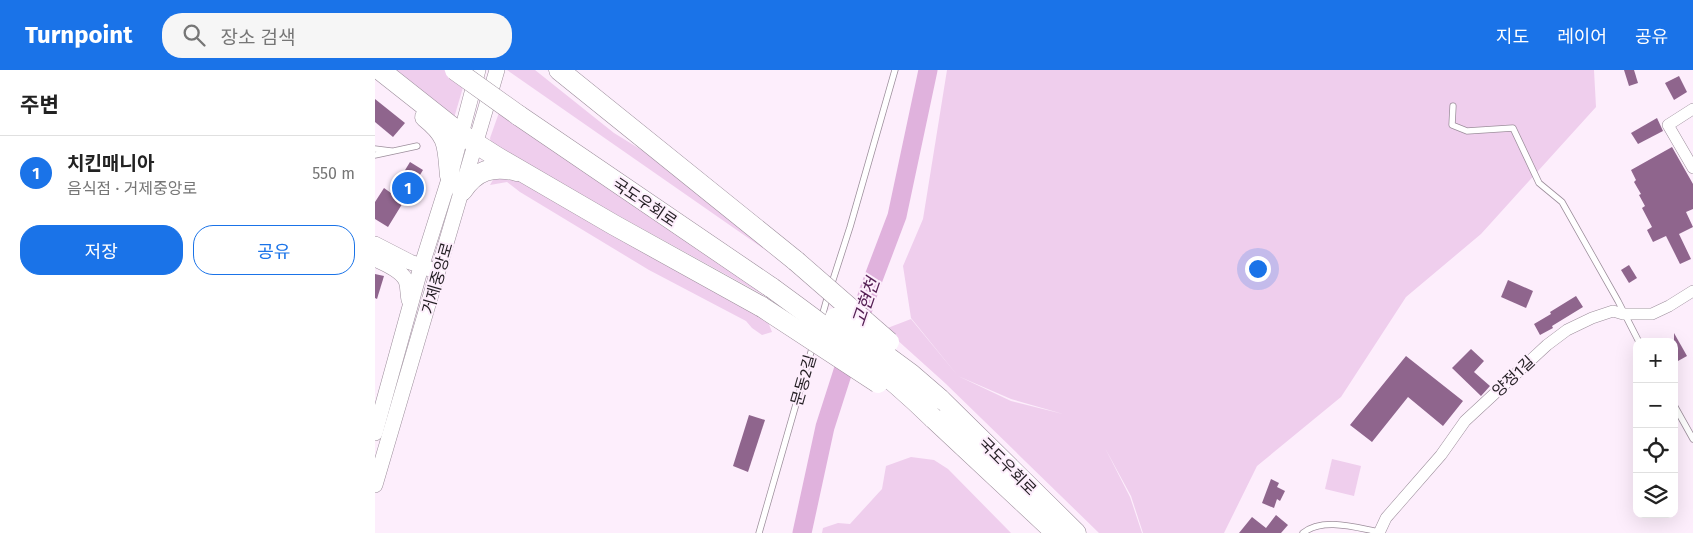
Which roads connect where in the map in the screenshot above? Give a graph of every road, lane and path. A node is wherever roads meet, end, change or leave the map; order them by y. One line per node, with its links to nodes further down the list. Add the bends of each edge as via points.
1 (380, 70): 12 (highway)
2 (455, 70): 11 (highway, bridge)
3 (478, 70): 11 (highway); 12 (main road, 거제중앙로)
4 (497, 70): 12 (main road, 거제중앙로)
5 (545, 70): 13 (highway, via 610,122 631,136)
6 (559, 70): 13 (highway)
7 (895, 70): 41 (lane, 문동2길)
8 (375, 73): 20 (highway, via 388,88 438,128 447,144)
9 (1453, 106): 31 (lane, via 1453,125 1467,131 1513,128 1539,183 1562,202)
10 (1693, 109): 18 (street, via 1668,125)
11 (521, 110): 28 (highway, 국도우회로)
12 (469, 138): 19 (highway); 20 (main road, 거제중앙로)
13 (652, 144): 33 (highway, bridge, via 796,261 909,359)
14 (417, 146): 16 (lane)
15 (375, 149): 16 (lane)
16 (391, 151): 17 (lane)
17 (375, 155)
18 (1693, 168)
19 (525, 173): 20 (highway, via 507,168 494,169); 35 (highway, bridge, via 762,307)
20 (456, 183): 21 (main road, 거제중앙로); 27 (main road, 거제중앙로)
21 (432, 235): 24 (main road, via 415,253 408,256); 26 (main road, 거제중앙로)
22 (375, 244): 24 (main road)
23 (375, 251): 26 (main road)
24 (394, 254): 26 (main road)
25 (375, 259): 30 (main road, via 404,277)
26 (420, 270): 27 (main road); 30 (main road, 거제중앙로)
27 (437, 276): 38 (main road, 거제중앙로)
28 (774, 282): 33 (highway, bridge, via 869,341); 35 (highway, bridge, via 903,389)
29 (1693, 291): 31 (street, 양정1길, via 1652,314)
30 (410, 305): 36 (main road, 거제중앙로)
31 (1623, 314): 32 (lane); 40 (street, 양정1길, via 1613,311 1592,318 1567,330 1547,345 1465,422 1386,518)
32 (1637, 338)
33 (940, 399): 43 (highway, 국도우회로)
34 (1678, 412): 37 (lane)
35 (933, 418): 42 (highway, 국도우회로)
36 (375, 433)
37 (1693, 439)
38 (376, 478)
39 (1359, 529): 40 (lane); 44 (lane, via 1324,524); 45 (lane)
40 (1380, 532)
41 (759, 533)
42 (1056, 533)
43 (1075, 533)
44 (1303, 533)
45 (1353, 533)

